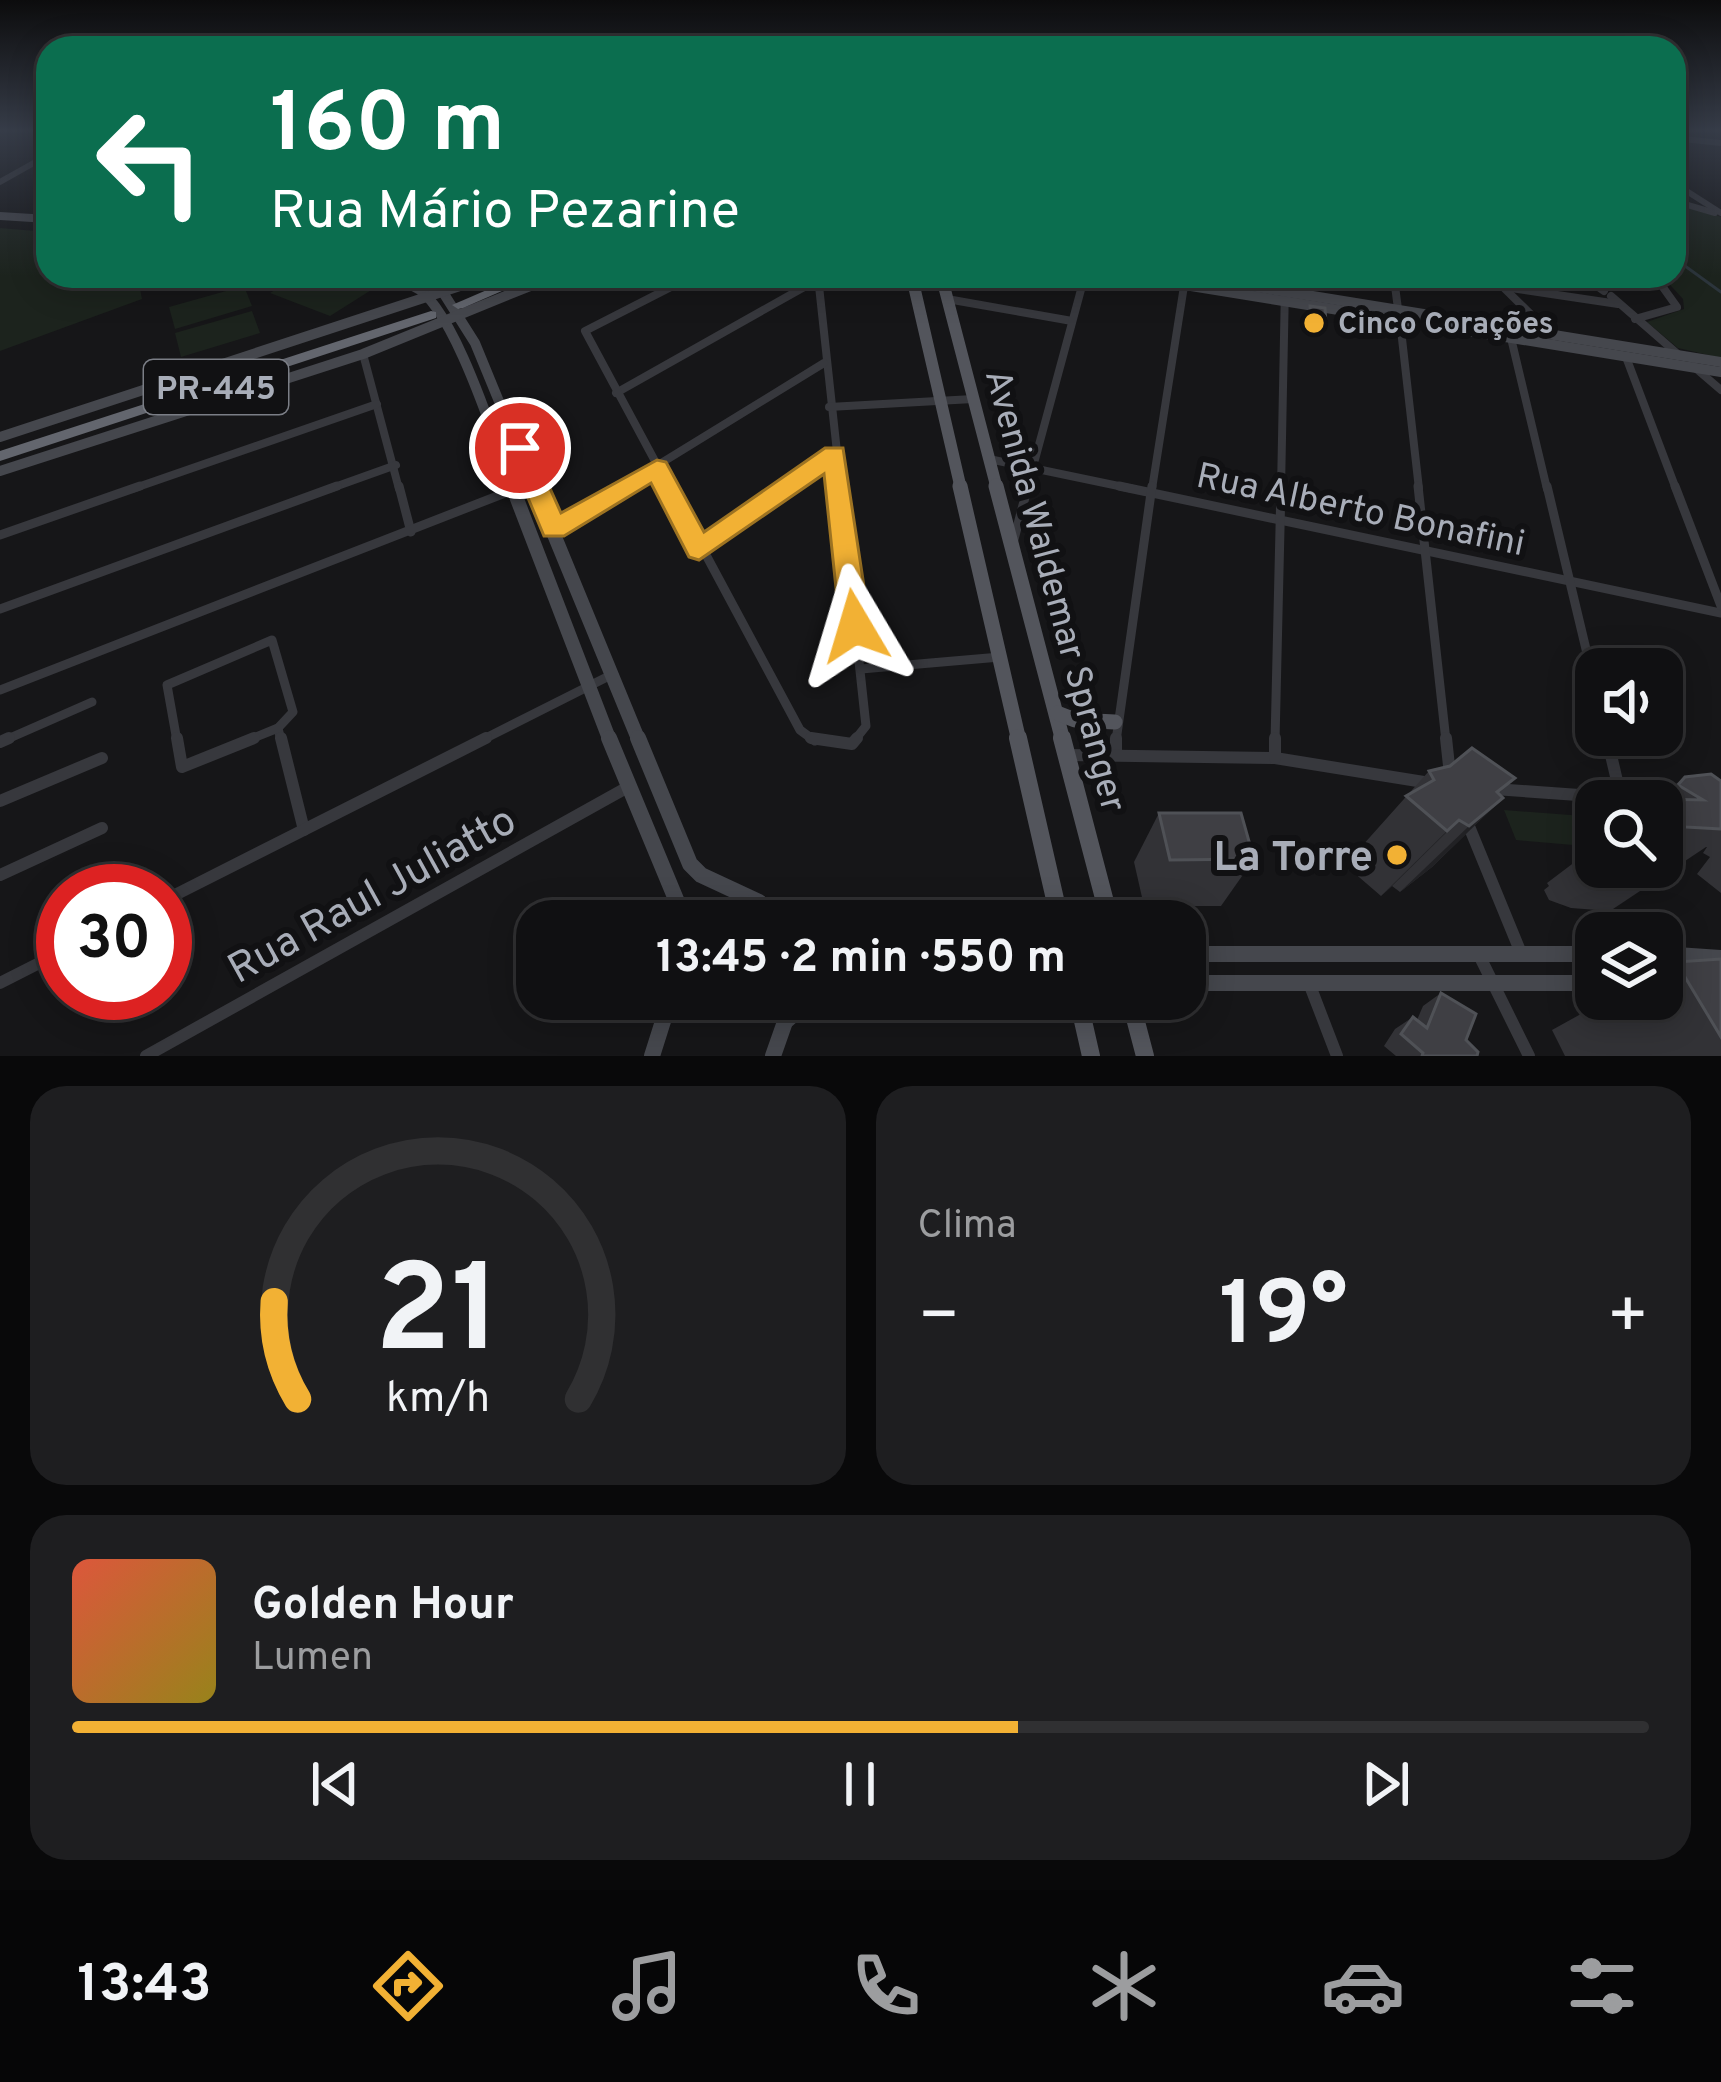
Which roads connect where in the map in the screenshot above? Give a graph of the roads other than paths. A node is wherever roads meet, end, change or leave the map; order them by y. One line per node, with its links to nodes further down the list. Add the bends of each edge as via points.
1 (1686, 191): 4 (street)
2 (1686, 204): 4 (street)
3 (0, 213): 5 (street)
4 (1721, 214)
5 (36, 215)
6 (408, 288): 30 (street)
7 (425, 288): 30 (street)
8 (452, 288): 30 (street)
9 (467, 288): 30 (street, PR-445)
10 (477, 288): 30 (highway, PR-445)
11 (505, 288): 30 (highway, PR-445)
12 (519, 288): 31 (street, PR-445)
13 (669, 288): 47 (street, via 585,331)
14 (801, 288): 47 (street)
15 (821, 288): 42 (street)
16 (915, 288): 49 (main road, Avenida Waldemar Spranger)
17 (944, 288): 29 (main road, Avenida Waldemar Spranger)
18 (1082, 288): 34 (street)
19 (1184, 288): 62 (street)
20 (1229, 288): 27 (street)
21 (1285, 288): 27 (street)
22 (1395, 288): 32 (street)
23 (1499, 288): 26 (street)
24 (1599, 288): 28 (street)
25 (1663, 288): 33 (street, via 1677,307)
26 (1505, 289): 28 (street); 36 (street)
27 (1285, 297): 32 (street); 63 (street)
28 (1611, 297): 33 (street)
29 (947, 299): 34 (street); 48 (main road, Avenida Waldemar Spranger)
30 (438, 304): 31 (street, PR-445); 35 (street, PR-445); 38 (street); 52 (street, PR-445); 53 (highway, PR-445)
31 (484, 307): 38 (street)
32 (1399, 315): 36 (street); 37 (street); 69 (street)
33 (1635, 319): 40 (street)
34 (1072, 321): 57 (street)
35 (416, 333): 38 (street); 39 (street, PR-445)
36 (1552, 335): 40 (street)
37 (1510, 338): 41 (street); 70 (street)
38 (469, 350): 60 (street); 61 (street)
39 (363, 354): 50 (street); 59 (street)
40 (1680, 356): 43 (street); 44 (street)
41 (1626, 357): 44 (street); 72 (street)
42 (824, 362): 51 (street); 58 (street)
43 (1721, 362)
44 (1695, 368): 45 (street); 46 (street)
45 (1721, 372)
46 (1721, 390)
47 (616, 393): 58 (street)
48 (974, 399): 49 (street); 55 (main road, Avenida Waldemar Spranger)
49 (942, 401): 51 (street); 74 (main road, Avenida Waldemar Spranger)
50 (377, 404): 56 (street); 66 (street)
51 (829, 407): 54 (street)
52 (0, 436)
53 (0, 452)
54 (834, 454): 68 (street); 75 (street)
55 (989, 460): 57 (street, Rua Alberto Bonafini); 67 (main road, Avenida Waldemar Spranger)
56 (396, 465): 65 (street); 71 (street)
57 (1032, 467): 62 (street, Rua Alberto Bonafini); 67 (street)
58 (657, 469): 64 (street); 68 (street)
59 (0, 471)
60 (534, 482): 61 (street); 64 (street)
61 (515, 488): 65 (street); 77 (street)
62 (1154, 493): 63 (street, Rua Alberto Bonafini); 81 (street)
63 (1280, 518): 69 (street, Rua Alberto Bonafini); 87 (street)
64 (554, 529): 76 (street)
65 (411, 532): 78 (street)
66 (0, 535)
67 (1012, 547): 80 (main road, Avenida Waldemar Spranger)
68 (699, 550): 75 (street, via 800,730 816,742 852,744 866,726)
69 (1422, 550): 70 (street, Rua Alberto Bonafini); 87 (street, via 1453,786)
70 (1570, 580): 72 (street, Rua Alberto Bonafini); 73 (street)
71 (0, 609)
72 (1721, 609)
73 (1586, 648)
74 (1000, 657): 75 (street); 99 (main road, Avenida Waldemar Spranger)
75 (860, 669)
76 (613, 674): 77 (street); 98 (street, via 691,864)
77 (587, 686): 88 (street); 94 (street)
78 (0, 690)
79 (92, 702): 83 (street)
80 (1057, 713): 81 (main road); 85 (main road, Avenida Waldemar Spranger)
81 (1115, 722): 84 (street)
82 (278, 728): 82 (street, via 293,712 272,640 167,685 182,767); 94 (street)
83 (0, 742)
84 (1116, 753): 85 (street); 87 (street)
85 (1066, 754): 100 (main road, Avenida Waldemar Spranger)
86 (102, 758): 91 (street)
87 (1275, 758)
88 (628, 788): 97 (street); 117 (street, Rua Raul Juliatto)
89 (1474, 788): 90 (street)
90 (1575, 795)
91 (0, 801)
92 (1461, 807): 102 (street)
93 (102, 828): 95 (street)
94 (304, 830): 96 (street)
95 (0, 875)
96 (192, 886)
97 (676, 900)
98 (755, 900)
99 (1055, 900)
100 (1104, 900)
101 (1478, 953): 102 (street); 103 (street); 108 (street)
102 (1521, 953): 104 (street)
103 (1206, 954)
104 (1575, 954)
105 (1683, 955): 106 (street)
106 (1721, 958)
107 (36, 965): 109 (street)
108 (1492, 982): 111 (street); 112 (street); 123 (street)
109 (0, 983)
110 (1206, 983): 111 (street)
111 (1310, 983): 122 (street)
112 (1575, 983)
113 (663, 1020): 118 (street)
114 (1083, 1020): 120 (main road)
115 (1136, 1020): 121 (main road)
116 (786, 1021): 119 (street)
117 (146, 1056)
118 (652, 1056)
119 (773, 1056)
120 (1091, 1056)
121 (1145, 1056)
122 (1337, 1056)
123 (1529, 1056)

